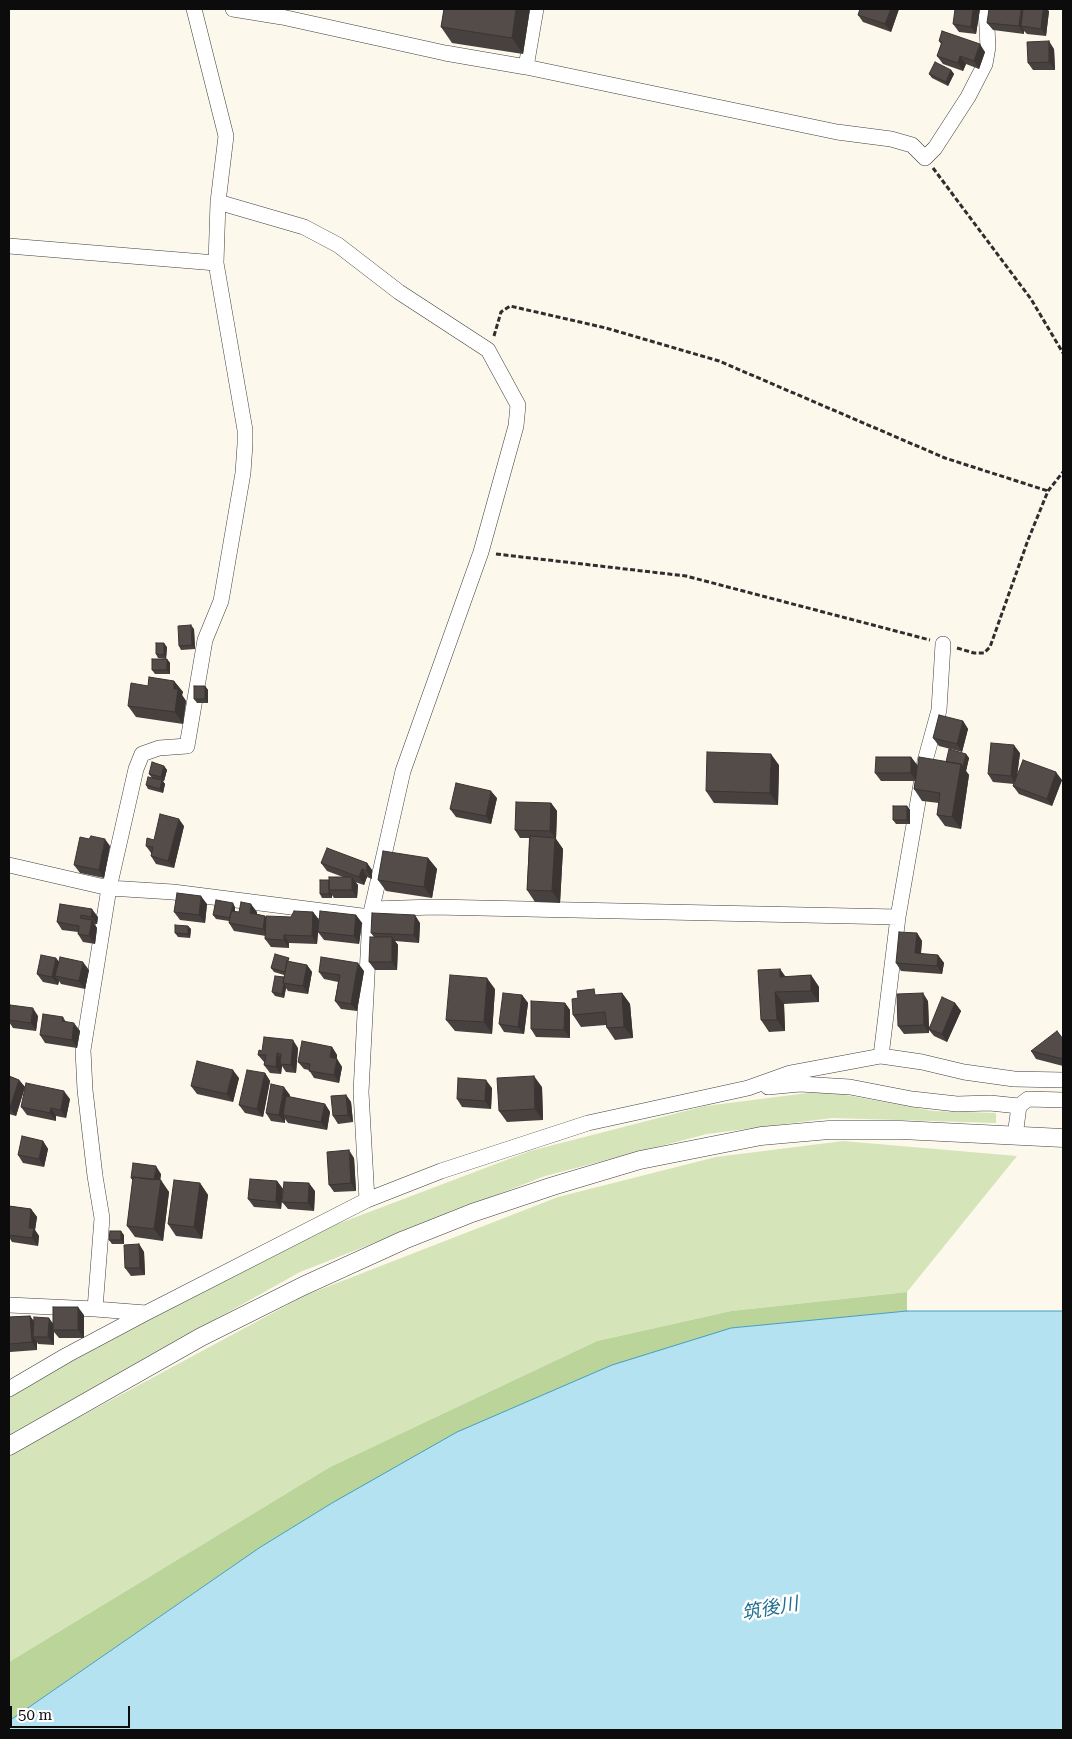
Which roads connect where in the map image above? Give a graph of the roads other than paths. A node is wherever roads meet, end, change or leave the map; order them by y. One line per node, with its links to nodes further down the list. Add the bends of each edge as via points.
1 (194, 9): 6 (street, via 226,136)
2 (232, 9): 5 (street)
3 (536, 9): 5 (street)
4 (986, 9): 5 (street, via 988,47 985,64 968,97 925,158 912,145 891,139 837,132)
5 (526, 68)
6 (218, 202): 8 (street); 12 (street, via 304,227 338,245 399,292 488,350 518,405 516,426 480,552 402,771)
7 (9, 246): 8 (street)
8 (216, 263): 11 (street, via 245,437 243,473 221,601 205,640 187,746 159,748 142,754)
9 (943, 644): 13 (street, via 939,710 925,760)
10 (9, 864): 11 (street)
11 (109, 888): 12 (street); 23 (street, via 83,1050 85,1090 102,1218)
12 (371, 913): 13 (street, via 434,907); 21 (street, via 361,1092)
13 (898, 918): 14 (street)
14 (881, 1056): 15 (street, via 1014,1079); 16 (street, via 790,1073)
15 (1063, 1080)
16 (748, 1088): 18 (street, via 800,1084 850,1087 912,1100); 21 (street, via 588,1124 441,1171)
17 (1063, 1100): 18 (street, via 1028,1099)
18 (1019, 1106): 19 (street)
19 (1014, 1136): 20 (street); 26 (street, via 829,1130 761,1136 640,1160 553,1186 404,1240 303,1286 201,1337)
20 (1063, 1138)
21 (367, 1200): 24 (street)
22 (9, 1305): 23 (street)
23 (95, 1309): 24 (street)
24 (146, 1313): 25 (street)
25 (9, 1389)
26 (9, 1446)

